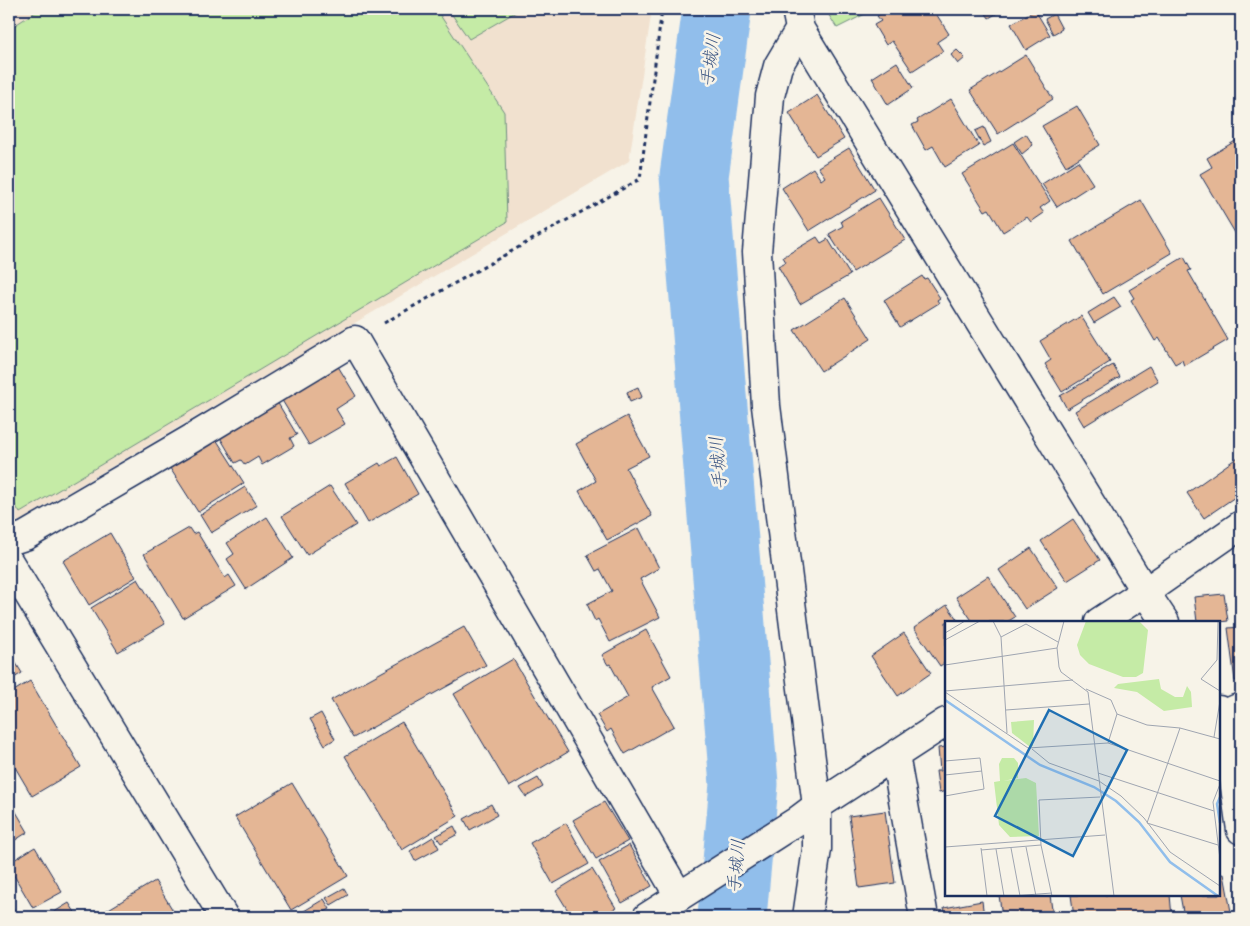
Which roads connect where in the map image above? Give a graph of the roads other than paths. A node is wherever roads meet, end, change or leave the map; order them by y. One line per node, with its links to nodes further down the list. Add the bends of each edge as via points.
1 (798, 19): 5 (street); 11 (street, via 778,66 770,96 757,252 766,406)
2 (1241, 525): 5 (street)
3 (9, 541): 13 (street, via 34,532 355,340)
4 (9, 562): 14 (street)
5 (1145, 592): 6 (street); 7 (street)
6 (1101, 621)
7 (1164, 621)
8 (1227, 711): 12 (street)
9 (945, 723): 10 (street)
10 (895, 755): 11 (street); 17 (street)
11 (807, 813): 13 (street); 16 (street, via 817,849)
12 (1241, 830)
13 (687, 891): 15 (street)
14 (224, 917)
15 (647, 917)
16 (807, 917)
17 (924, 917)

